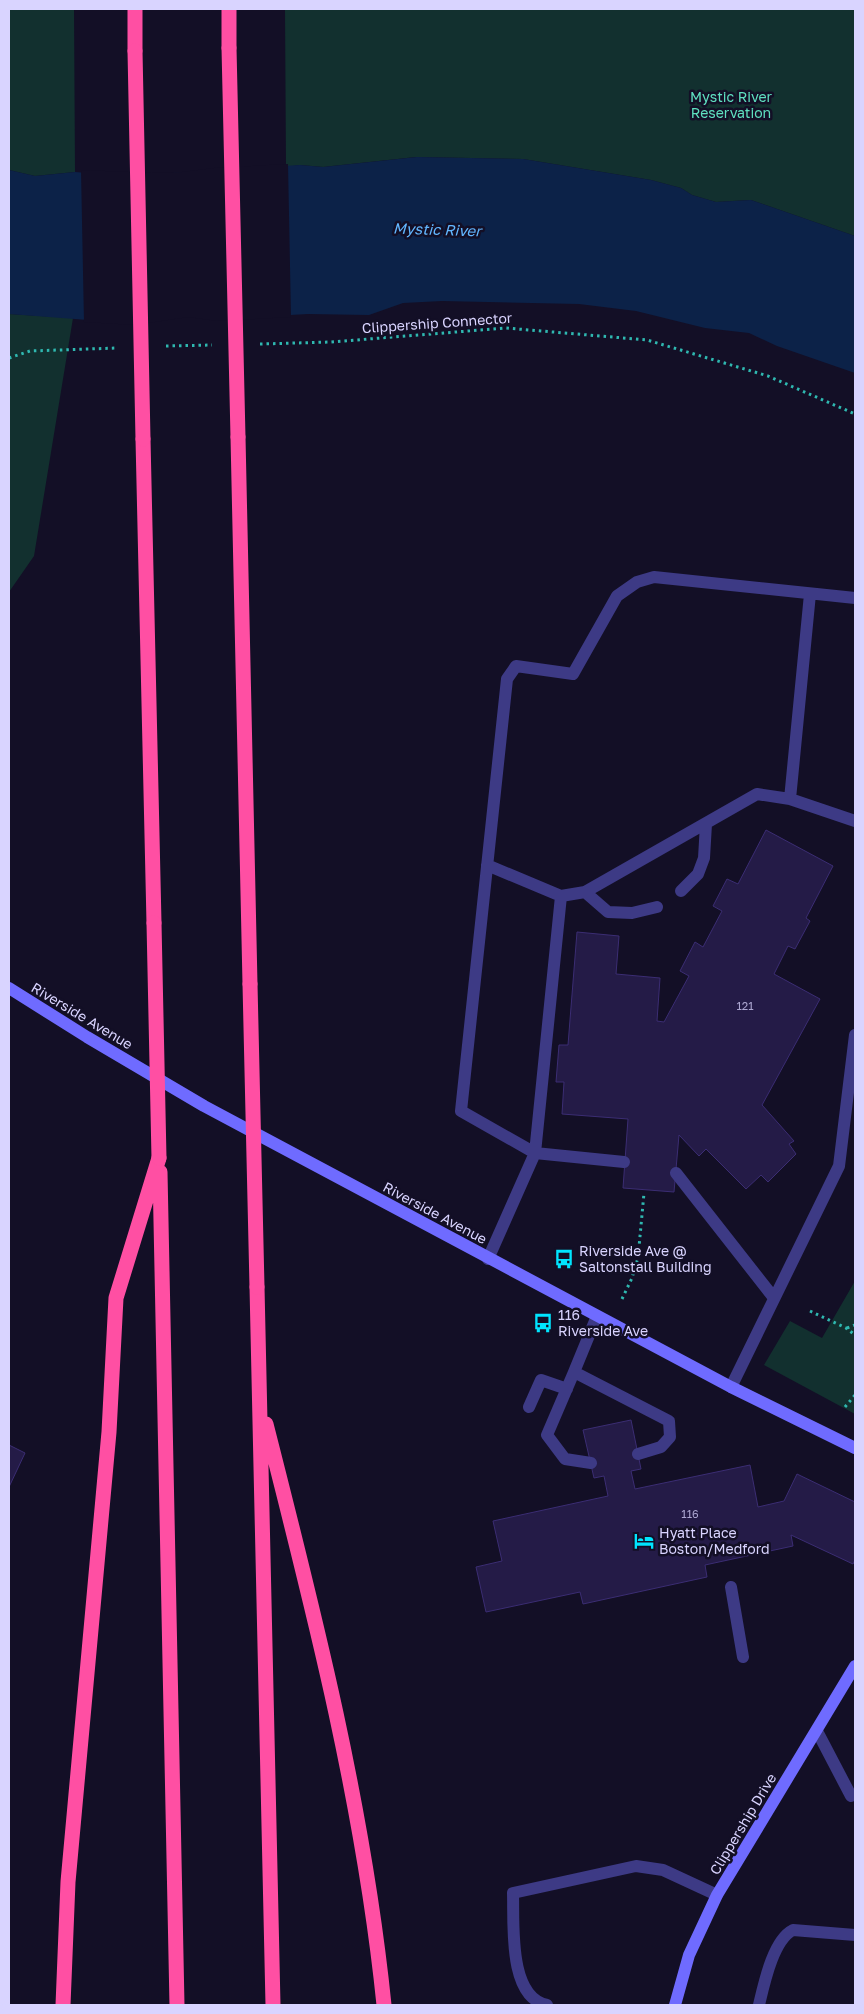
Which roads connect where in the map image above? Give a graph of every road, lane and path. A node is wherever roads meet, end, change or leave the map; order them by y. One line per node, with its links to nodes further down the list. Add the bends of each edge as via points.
1 (134, 9): 22 (highway, bridge)
2 (228, 9): 38 (highway, bridge)
3 (253, 344): 8 (path, Clippership Connector, via 331,342 506,328 647,340 768,376)
4 (214, 345): 5 (path)
5 (156, 347)
6 (117, 348): 7 (path, via 30,350)
7 (9, 358)
8 (855, 414)
9 (810, 594): 10 (lane); 11 (lane); 14 (lane, via 654,577 637,582 617,596 573,674 516,666 507,679)
10 (855, 598)
11 (790, 799): 12 (lane); 13 (lane, via 757,794)
12 (855, 821)
13 (706, 824): 15 (lane, via 704,858 698,874); 16 (lane)
14 (487, 865): 17 (lane); 21 (lane, via 461,1111)
15 (681, 891)
16 (585, 892): 17 (lane); 18 (lane, via 608,912 632,913)
17 (561, 896): 21 (lane)
18 (657, 907)
19 (9, 988): 26 (main road, Riverside Avenue, via 204,1106)
20 (855, 1036): 27 (lane, via 839,1166)
21 (535, 1153): 23 (lane); 26 (lane)
22 (159, 1158): 51 (highway, via 116,1298 108,1432 68,1882); 52 (highway)
23 (624, 1162)
24 (676, 1173): 27 (lane)
25 (644, 1193): 28 (path, via 638,1258)
26 (488, 1259): 30 (main road, Riverside Avenue)
27 (774, 1298): 35 (lane)
28 (622, 1299)
29 (810, 1311): 32 (path)
30 (597, 1316): 34 (lane); 35 (main road, Riverside Avenue)
31 (855, 1325): 32 (path)
32 (846, 1328): 33 (path)
33 (855, 1335)
34 (574, 1372): 36 (lane); 42 (lane, via 669,1421 670,1437 661,1447)
35 (731, 1387): 41 (main road, Riverside Avenue)
36 (567, 1389): 39 (lane, via 541,1380); 43 (lane, via 547,1435 565,1458)
37 (855, 1395): 40 (path)
38 (260, 1397): 53 (highway); 54 (highway, via 316,1620 350,1776 373,1913)
39 (529, 1407)
40 (845, 1407)
41 (855, 1448)
42 (638, 1454)
43 (591, 1463)
44 (731, 1587): 45 (lane)
45 (742, 1658)
46 (855, 1666): 47 (main road, Clippership Drive)
47 (818, 1731): 48 (lane); 49 (main road, Clippership Drive)
48 (851, 1796)
49 (717, 1895): 55 (lane, via 663,1870 636,1866 513,1893 515,1962 524,1988 540,2004); 56 (main road, Clippership Drive, via 689,1955)
50 (855, 1935): 57 (lane, via 793,1930 784,1937 776,1951)
51 (62, 2005)
52 (178, 2005)
53 (273, 2005)
54 (384, 2005)
55 (547, 2005)
56 (675, 2005)
57 (760, 2005)

